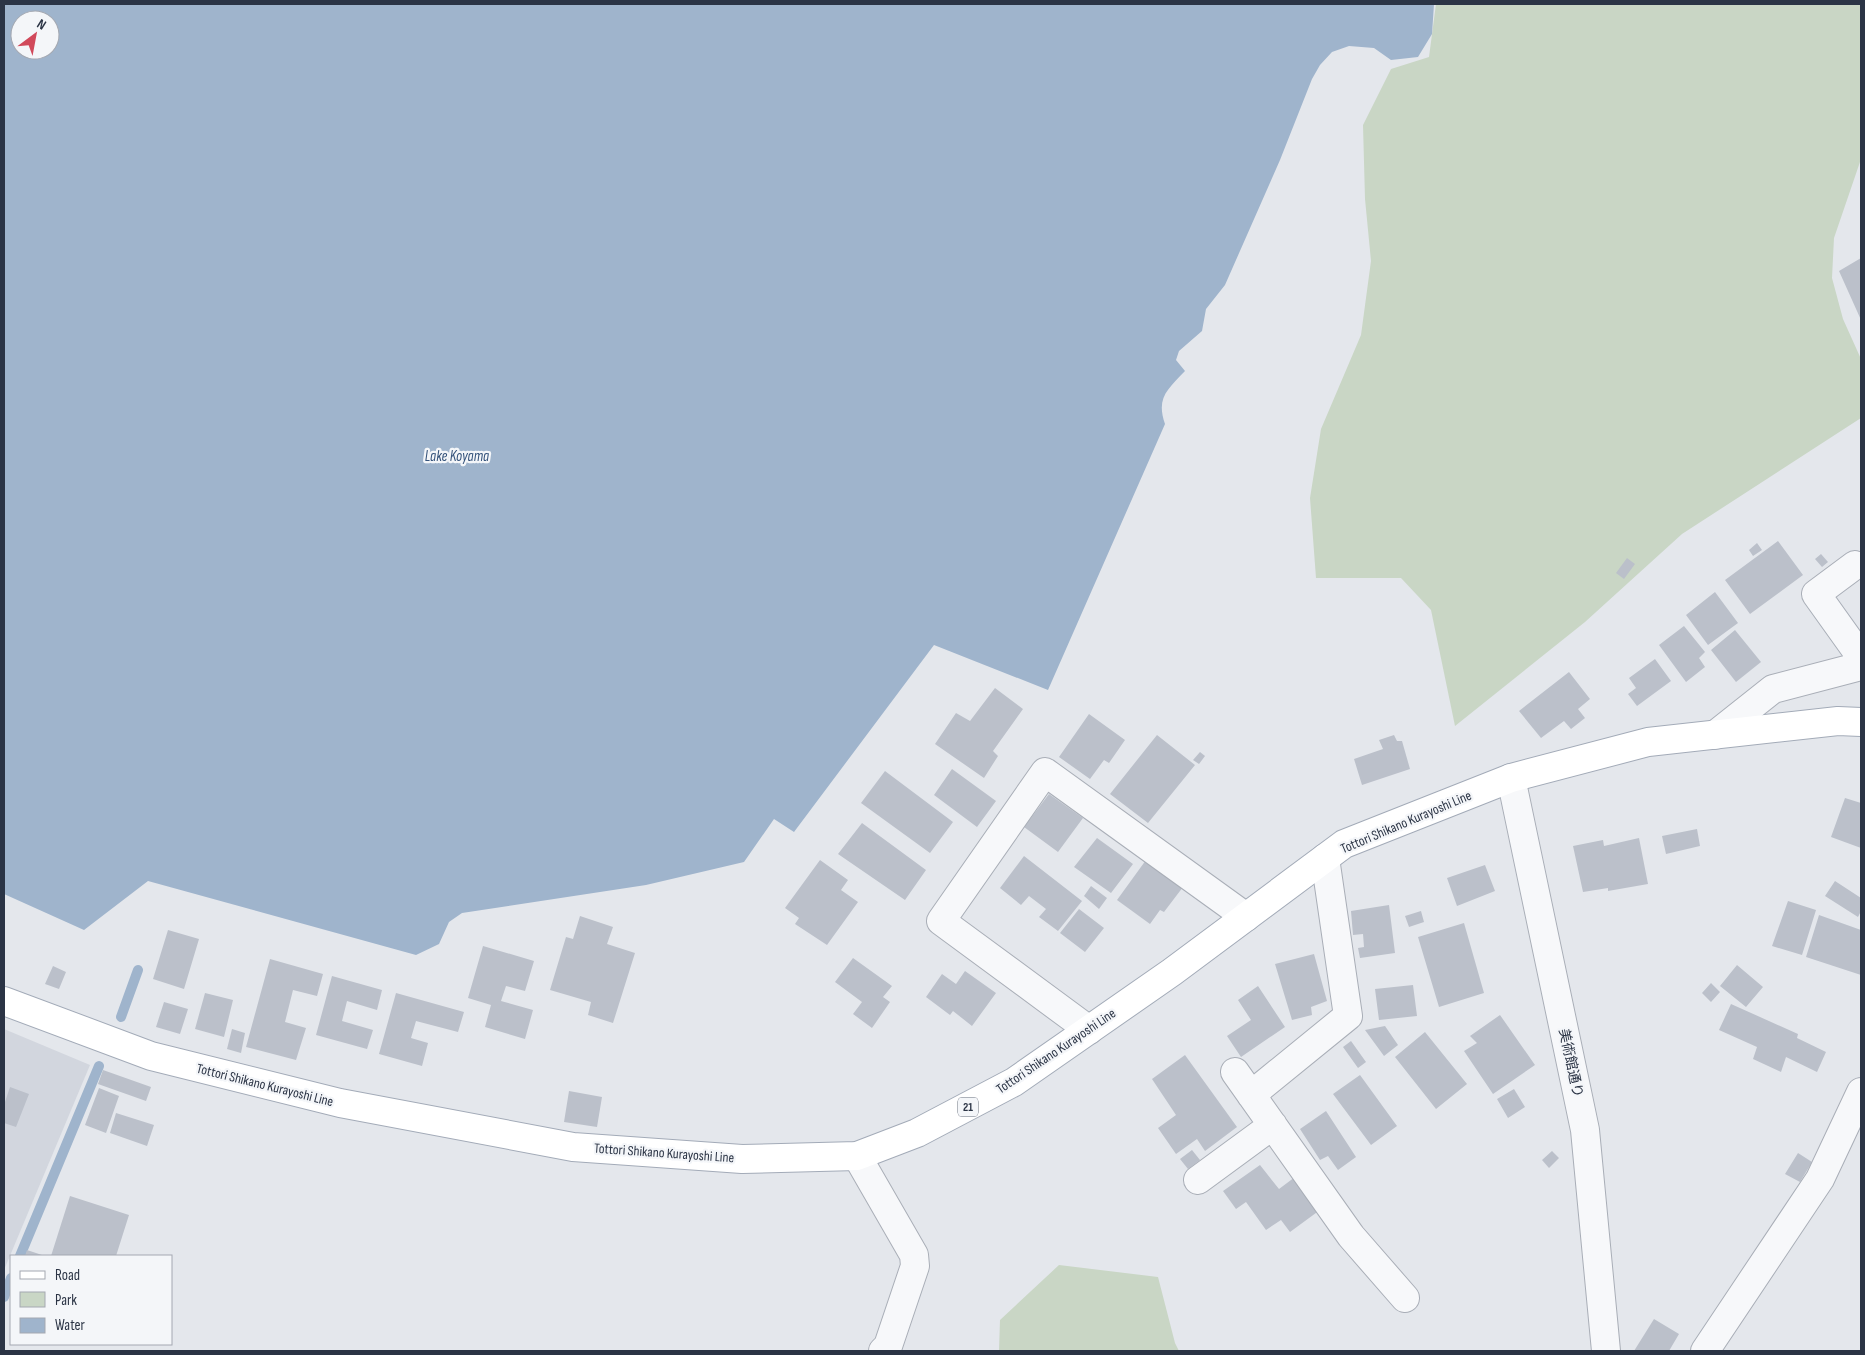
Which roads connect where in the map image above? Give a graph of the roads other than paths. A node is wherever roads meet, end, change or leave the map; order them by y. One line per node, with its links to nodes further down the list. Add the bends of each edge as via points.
1 (1855, 565): 2 (street, via 1816,594)
2 (1861, 657)
3 (1861, 666): 5 (street, via 1773,689)
4 (1861, 722): 5 (main road, Tottori Shikano Kurayoshi Line / 21, via 1838,721)
5 (1715, 735): 6 (main road, Tottori Shikano Kurayoshi Line / 21, via 1648,742)
6 (1511, 778): 7 (main road, Tottori Shikano Kurayoshi Line / 21, via 1344,844); 19 (street, 美術館通り, via 1585,1130)
7 (1325, 858): 8 (main road, Tottori Shikano Kurayoshi Line / 21); 13 (street, via 1348,1016)
8 (1246, 917): 10 (main road, Tottori Shikano Kurayoshi Line / 21); 10 (street, via 1045,772 941,922)
9 (4, 1001): 15 (main road, Tottori Shikano Kurayoshi Line / 21, via 151,1056 340,1103 563,1145 742,1159)
10 (1089, 1030): 15 (main road, Tottori Shikano Kurayoshi Line / 21, via 1014,1082 916,1133)
11 (1235, 1072): 13 (street)
12 (1861, 1092): 20 (street, via 1820,1178)
13 (1252, 1095): 14 (street)
14 (1273, 1125): 16 (street); 17 (street, via 1351,1236)
15 (857, 1156): 18 (street, via 914,1255 914,1266 888,1346)
16 (1198, 1180)
17 (1405, 1298)
18 (883, 1351)
19 (1606, 1351)
20 (1705, 1351)

